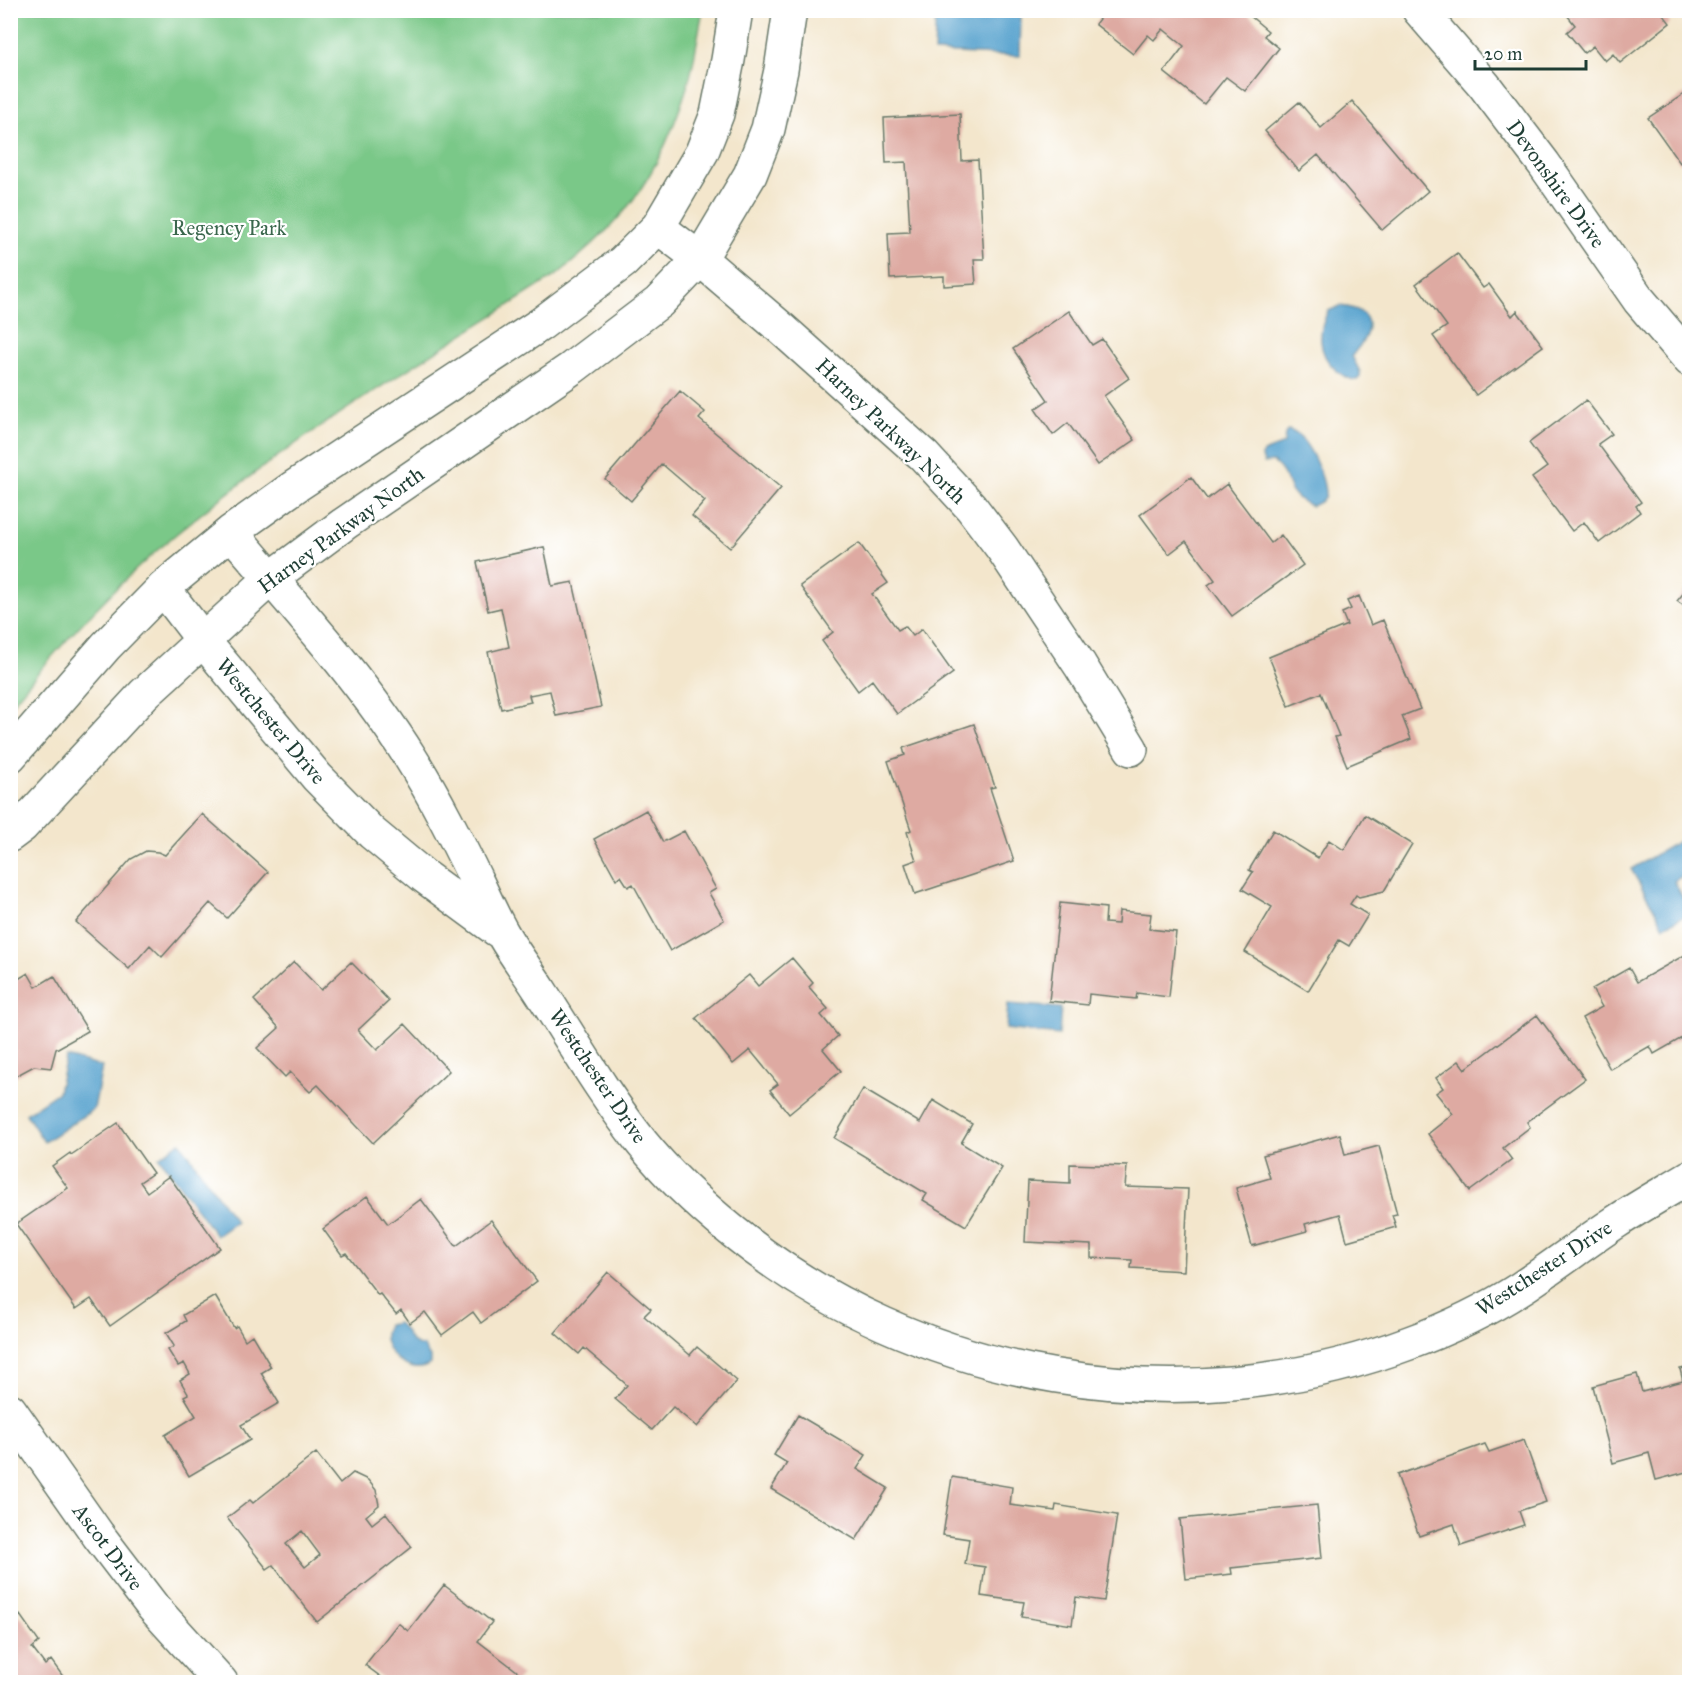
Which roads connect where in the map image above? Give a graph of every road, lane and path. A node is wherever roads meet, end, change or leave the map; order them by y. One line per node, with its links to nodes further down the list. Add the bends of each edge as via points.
1 (736, 10): 4 (street, via 717,114 702,152)
2 (790, 10): 5 (street, Harney Parkway North, via 768,129 750,175)
3 (1419, 10): 6 (street, Devonshire Drive, via 1484,85 1639,300)
4 (658, 227): 5 (street, Harney Parkway North); 7 (street, via 623,262 541,324)
5 (700, 259): 8 (street, Harney Parkway North, via 659,302 619,334); 11 (street, Harney Parkway North, via 924,456 971,507 1080,665)
6 (1689, 360)
7 (231, 532): 8 (street, Westchester Drive); 9 (street)
8 (270, 579): 10 (street, Harney Parkway North); 14 (street, Westchester Drive, via 380,712 406,751 451,829)
9 (163, 588): 10 (street, Westchester Drive); 12 (street, via 106,645)
10 (202, 639): 13 (street, Harney Parkway North); 14 (street, Westchester Drive, via 317,777 372,833)
11 (1131, 749)
12 (10, 756)
13 (10, 835)
14 (502, 934): 15 (street, Westchester Drive, via 596,1081 645,1147 698,1202 763,1256 823,1295 900,1332 976,1358 1054,1376 1126,1385 1198,1386 1269,1380 1340,1365 1410,1342 1518,1290)
15 (1689, 1177)
16 (10, 1410): 17 (street, Ascot Drive, via 98,1535)
17 (215, 1681)

